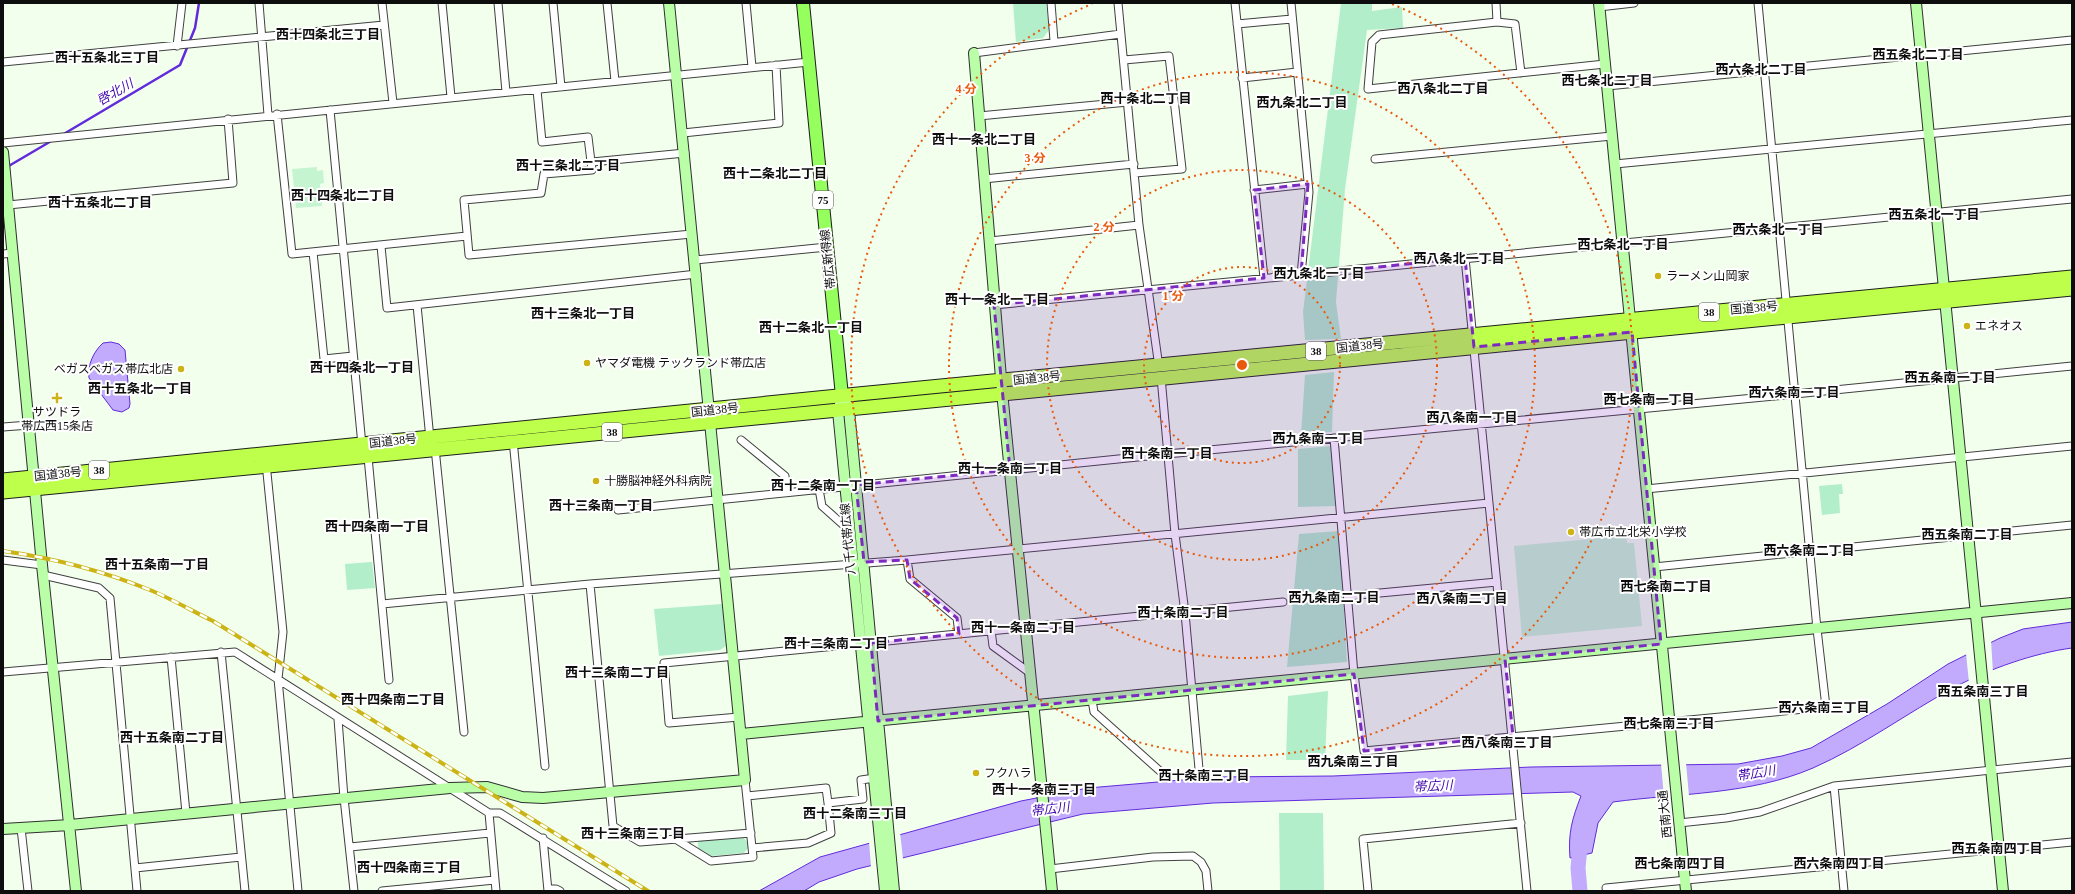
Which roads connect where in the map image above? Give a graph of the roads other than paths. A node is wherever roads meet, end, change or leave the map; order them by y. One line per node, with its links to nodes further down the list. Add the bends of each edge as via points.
1 (182, 3): 28 (street)
2 (259, 3): 25 (street)
3 (382, 3): 23 (street)
4 (442, 3): 47 (street)
5 (498, 3): 46 (street)
6 (553, 3): 44 (street)
7 (607, 3): 42 (street)
8 (669, 3): 40 (street)
9 (746, 3): 36 (street)
10 (803, 3): 33 (main road, 帯広新得線 / 75)
11 (1051, 3): 27 (street)
12 (1118, 3): 24 (street)
13 (1235, 3): 22 (street)
14 (1290, 3): 20 (street)
15 (1496, 3): 21 (street)
16 (1634, 3): 19 (street)
17 (1758, 3): 37 (street)
18 (1916, 3): 30 (street)
19 (1599, 5): 34 (street, 西南大通)
20 (1292, 19): 22 (street); 38 (street)
21 (1498, 22): 39 (street, via 1515,24); 39 (street, via 1379,35 1372,42 1368,89)
22 (1237, 24): 41 (street)
23 (384, 25): 25 (street); 49 (street)
24 (1121, 34): 27 (street); 31 (street)
25 (262, 38): 28 (street); 52 (street)
26 (2072, 40): 30 (street)
27 (1054, 41): 29 (street)
28 (177, 46): 32 (street)
29 (974, 53): 53 (street)
30 (1920, 55): 37 (street); 57 (street)
31 (1124, 60): 48 (street); 67 (street, via 1169,56 1182,169)
32 (3, 62)
33 (809, 62): 35 (street); 81 (main road, 帯広新得線 / 75)
34 (1605, 64): 39 (street); 43 (street, 西南大通)
35 (776, 65): 36 (street); 56 (street, via 779,123)
36 (752, 67): 40 (street)
37 (1764, 69): 43 (street); 60 (street)
38 (1297, 72): 41 (street); 69 (street)
39 (1521, 74)
40 (677, 75): 42 (street); 56 (street)
41 (1242, 78): 70 (street)
42 (615, 81): 44 (street)
43 (1607, 86): 58 (street, 西南大通)
44 (561, 87): 45 (street)
45 (537, 90): 46 (street); 64 (street, via 542,142 588,137)
46 (506, 92): 47 (street)
47 (451, 97): 49 (street)
48 (1128, 102): 53 (street); 65 (street)
49 (393, 103): 50 (street)
50 (330, 110): 51 (street); 82 (street)
51 (277, 114): 52 (street); 83 (street, via 292,254)
52 (268, 115): 54 (street)
53 (979, 116): 68 (street)
54 (228, 119): 59 (street); 72 (street, via 233,183)
55 (2072, 120): 57 (street)
56 (683, 133): 62 (street)
57 (1928, 134): 60 (street); 73 (street)
58 (1612, 136): 63 (street); 66 (street, 西南大通)
59 (3, 143)
60 (1771, 148): 66 (street); 75 (street)
61 (3, 152): 72 (street)
62 (685, 153): 64 (street); 76 (street)
63 (1375, 159)
64 (592, 162): 77 (street, via 592,170 544,174 541,193 464,200)
65 (1134, 164): 67 (street); 68 (street)
66 (1615, 164): 79 (street, 西南大通)
67 (1135, 173): 74 (street)
68 (984, 178): 78 (street)
69 (1308, 184): 70 (street); 88 (street)
70 (1254, 190): 90 (street)
71 (2072, 199): 73 (street)
72 (8, 205): 84 (street)
73 (1936, 213): 75 (street); 93 (street)
74 (1140, 225): 78 (street); 92 (street)
75 (1780, 228): 79 (street); 96 (street)
76 (692, 234): 77 (street, via 469,255); 86 (street)
77 (467, 236): 80 (street)
78 (990, 241): 95 (street)
79 (1623, 243): 85 (street); 97 (street, 西南大通)
80 (381, 246): 82 (street); 94 (street, via 387,308)
81 (827, 247): 86 (street); 105 (main road, 帯広新得線 / 75)
82 (343, 249): 83 (street); 99 (street)
83 (313, 252): 99 (street, via 324,359)
84 (8, 254): 109 (street)
85 (1465, 258): 88 (street); 98 (street)
86 (695, 260): 87 (street)
87 (696, 274): 94 (street); 108 (street)
88 (1301, 275): 90 (street)
89 (2072, 277): 93 (highway, 国道38号 / 38)
90 (1264, 278): 92 (street)
91 (2072, 289): 93 (highway, 国道38号 / 38)
92 (1147, 290): 95 (street); 101 (street)
93 (1944, 297): 96 (highway, 国道38号 / 38); 102 (street)
94 (417, 305): 113 (street)
95 (994, 305): 103 (street)
96 (1788, 311): 97 (highway, 国道38号 / 38); 104 (street)
97 (1631, 326): 98 (highway, 国道38号 / 38); 106 (street, 西南大通)
98 (1474, 341): 101 (highway, 国道38号 / 38); 110 (street)
99 (353, 356): 116 (street)
100 (2072, 366): 102 (street)
101 (1160, 372): 103 (highway, 国道38号 / 38); 119 (street)
102 (1952, 378): 104 (street); 121 (street)
103 (1002, 388): 105 (highway, 国道38号 / 38); 107 (highway, 国道38号 / 38); 123 (street)
104 (1796, 394): 106 (street); 124 (street)
105 (842, 396): 107 (street, 八千代帯広線); 108 (highway, 国道38号 / 38)
106 (1639, 409): 110 (street); 129 (street, 西南大通)
107 (843, 410): 108 (highway, 国道38号 / 38); 127 (street, 八千代帯広線); 128 (street, 八千代帯広線)
108 (710, 416): 112 (highway, 国道38号 / 38); 133 (street)
109 (28, 425): 111 (street); 126 (street)
110 (1482, 425): 114 (street); 134 (street)
111 (3, 427)
112 (513, 436): 113 (highway, 国道38号 / 38); 118 (highway, 国道38号 / 38); 151 (street)
113 (429, 437): 116 (highway, 国道38号 / 38); 118 (street)
114 (1334, 438): 119 (street); 136 (street)
115 (741, 440): 132 (street, via 784,476)
116 (362, 445): 120 (street); 122 (highway, 国道38号 / 38)
117 (2072, 446): 121 (street)
118 (436, 450): 120 (highway, 国道38号 / 38); 153 (street)
119 (1168, 454): 123 (street); 139 (street)
120 (368, 457): 122 (highway, 国道38号 / 38); 156 (street)
121 (1960, 457): 124 (street); 140 (street)
122 (266, 460): 126 (highway, 国道38号 / 38); 174 (street, via 283,632)
123 (1010, 470): 127 (street); 141 (street)
124 (1803, 473): 129 (street); 142 (street)
125 (3, 480): 126 (highway, 国道38号 / 38)
126 (34, 483): 131 (highway, 国道38号 / 38); 147 (street)
127 (856, 485): 128 (street); 145 (street, 八千代帯広線)
128 (846, 486): 130 (street); 138 (street, 八千代帯広線)
129 (1646, 488): 146 (street, 西南大通)
130 (819, 489): 132 (street); 138 (street, via 822,506)
131 (3, 492)
132 (787, 492): 133 (street)
133 (719, 500): 135 (street); 148 (street)
134 (1489, 503): 136 (street); 149 (street)
135 (618, 510)
136 (1341, 517): 139 (street); 152 (street)
137 (2072, 525): 140 (street)
138 (850, 531): 145 (street, 八千代帯広線)
139 (1176, 534): 141 (street); 157 (street)
140 (1968, 536): 142 (street); 158 (street)
141 (1017, 549): 144 (street); 159 (street)
142 (1810, 551): 146 (street); 160 (street)
143 (3, 560): 147 (street)
144 (907, 560): 145 (street); 162 (street, via 910,579 957,618)
145 (859, 563): 148 (street); 163 (street, 八千代帯広線)
146 (1654, 567): 164 (street, 西南大通)
147 (42, 570): 169 (street, via 98,588 110,598); 170 (street)
148 (725, 574): 150 (street); 167 (street)
149 (1497, 582): 152 (street); 168 (street)
150 (590, 584): 151 (street); 195 (street)
151 (527, 590): 153 (street); 187 (street)
152 (1348, 596): 173 (street)
153 (450, 598): 156 (street); 183 (street)
154 (1283, 602): 157 (street)
155 (2072, 603): 158 (street)
156 (382, 604): 175 (street)
157 (1185, 612): 159 (street); 176 (street)
158 (1976, 613): 160 (street); 189 (street)
159 (1026, 627): 161 (street); 172 (street)
160 (1817, 628): 164 (street); 182 (street, via 1826,707)
161 (991, 630): 162 (street); 172 (street, via 993,646)
162 (959, 634): 163 (street)
163 (866, 644): 167 (street); 181 (street, 八千代帯広線)
164 (1661, 644): 168 (street); 182 (street, 西南大通)
165 (221, 652): 166 (street); 174 (street, via 235,652); 200 (street)
166 (171, 657): 169 (street); 202 (street)
167 (734, 657): 179 (street); 179 (street, via 664,663 669,723)
168 (1505, 659): 173 (street); 185 (street)
169 (116, 662): 170 (street); 203 (street)
170 (53, 668): 171 (street); 206 (street)
171 (3, 672)
172 (1030, 673): 178 (street)
173 (1354, 674): 176 (street); 185 (street, via 1364,751)
174 (278, 679): 180 (street); 198 (street)
175 (389, 680)
176 (1192, 690): 177 (street); 188 (street)
177 (1092, 700): 178 (street); 190 (street, via 1094,712)
178 (1033, 706): 181 (street); 222 (street)
179 (739, 717): 184 (street)
180 (338, 719): 194 (street); 197 (street)
181 (874, 722): 184 (street); 191 (street, 八千代帯広線); 209 (street, 八千代帯広線)
182 (1669, 723): 185 (street); 205 (street, 西南大通)
183 (464, 732)
184 (741, 734): 192 (street)
185 (1513, 736): 204 (street)
186 (2072, 762): 189 (street)
187 (545, 766)
188 (1199, 769)
189 (1990, 770): 193 (street); 217 (street)
190 (1161, 772)
191 (875, 778): 199 (street, via 861,780 863,799); 209 (street, 八千代帯広線)
192 (745, 780): 195 (street); 196 (street)
193 (1834, 786): 205 (street, via 1760,812); 219 (street)
194 (450, 788): 195 (street, via 487,787 522,797 543,798); 197 (street); 201 (street)
195 (611, 792): 213 (street, via 613,826 640,842)
196 (747, 796): 199 (street, via 826,788); 211 (street)
197 (344, 798): 198 (street); 215 (street)
198 (290, 803): 200 (street); 231 (street)
199 (828, 803): 216 (street, via 831,833 808,843)
200 (237, 808): 202 (street); 218 (street)
201 (488, 813): 210 (street); 212 (street, via 500,813)
202 (186, 814): 203 (street)
203 (130, 818): 206 (street); 221 (street)
204 (1521, 823): 241 (street, via 1363,839); 242 (street)
205 (1679, 823): 224 (street, 西南大通)
206 (70, 825): 207 (street); 228 (street)
207 (21, 828): 208 (street); 227 (street)
208 (3, 829)
209 (884, 832): 220 (street, 八千代帯広線)
210 (490, 833): 215 (street); 223 (street)
211 (751, 833): 213 (street); 216 (street)
212 (543, 838): 226 (street); 236 (street)
213 (677, 840): 216 (street, via 711,861 753,857)
214 (2072, 842): 217 (street)
215 (350, 847): 232 (street)
216 (752, 848)
217 (1999, 848): 219 (street); 245 (street)
218 (242, 857): 221 (street); 230 (street)
219 (1842, 864): 224 (street); 244 (street)
220 (887, 867): 237 (street, 八千代帯広線); 238 (street, 八千代帯広線)
221 (135, 868): 229 (street)
222 (1050, 869): 239 (street); 240 (street, via 1152,857 1193,856 1201,862 1206,871)
223 (495, 880): 233 (street); 234 (street)
224 (1685, 880): 225 (street); 243 (street, 西南大通)
225 (1606, 888)
226 (548, 890): 235 (street)
227 (28, 891)
228 (76, 891)
229 (137, 891)
230 (245, 891)
231 (298, 891)
232 (354, 891)
233 (382, 891)
234 (496, 891)
235 (560, 891)
236 (626, 891)
237 (885, 891)
238 (894, 891)
239 (1052, 891)
240 (1208, 891)
241 (1368, 891)
242 (1527, 891)
243 (1686, 891)
244 (1844, 891)
245 (2003, 891)

